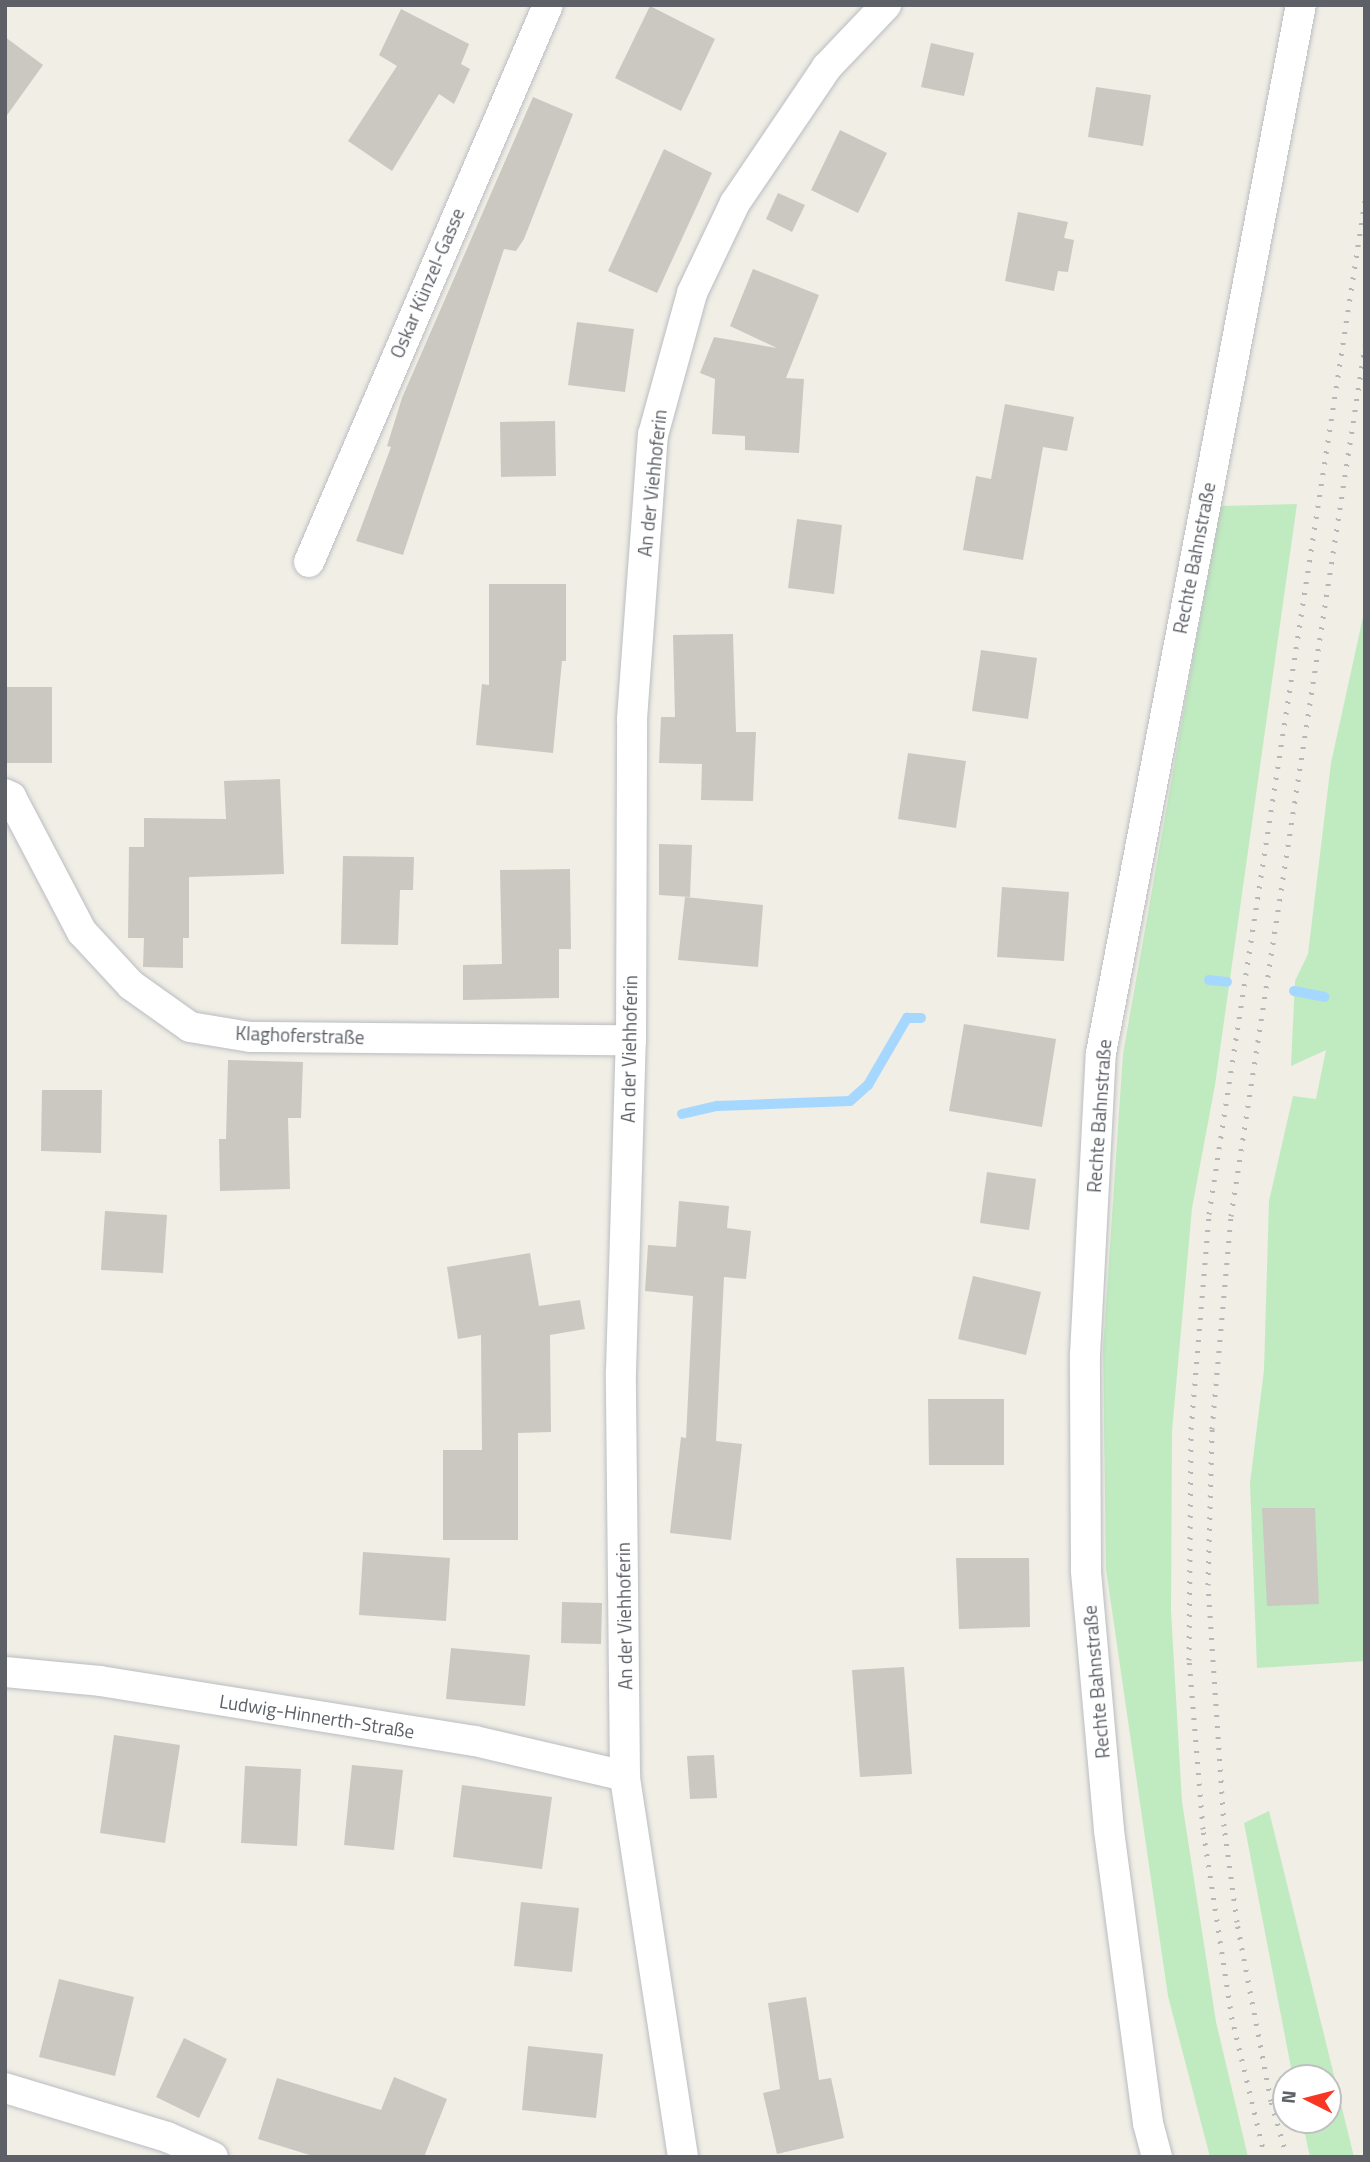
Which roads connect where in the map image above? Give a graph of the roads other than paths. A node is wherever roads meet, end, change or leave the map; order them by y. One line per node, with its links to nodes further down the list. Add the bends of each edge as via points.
1 (548, 5): 4 (street, Oskar Künzel-Gasse)
2 (886, 5): 6 (street, An der Viehhoferin, via 827,67 735,203 692,293 666,379 653,435 632,719)
3 (1300, 5): 12 (street, Rechte Bahnstraße, via 1101,1053 1086,1355 1086,1570 1109,1830 1148,2123)
4 (309, 562)
5 (5, 794): 6 (street, Klaghoferstraße, via 11,797 82,932 131,985 190,1027 250,1037)
6 (631, 1040): 8 (street, An der Viehhoferin, via 621,1371)
7 (5, 1672): 8 (street, Ludwig-Hinnerth-Straße, via 100,1681 475,1741)
8 (625, 1776): 11 (street, An der Viehhoferin)
9 (5, 2088): 10 (street, via 167,2137)
10 (213, 2157)
11 (683, 2157)
12 (1157, 2157)

